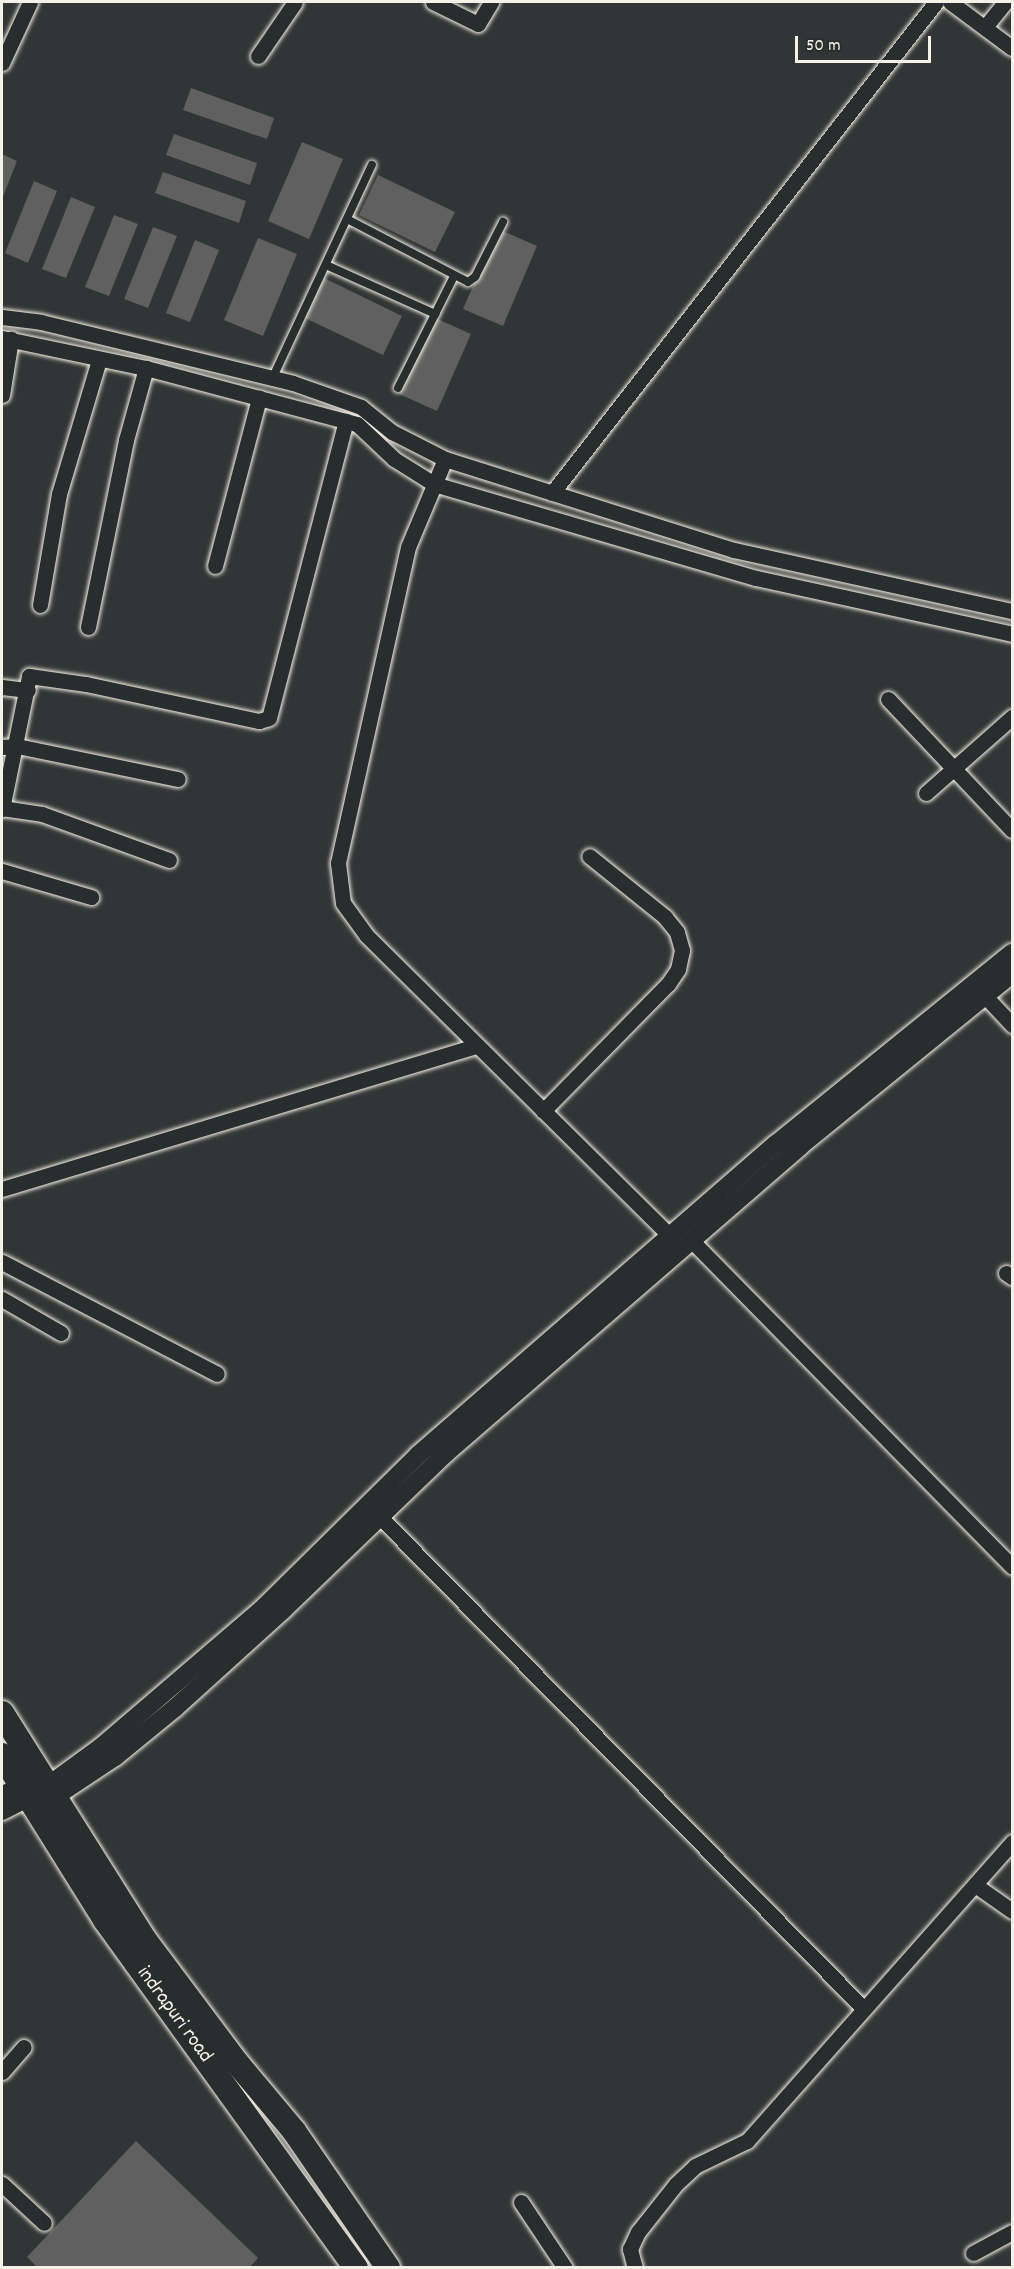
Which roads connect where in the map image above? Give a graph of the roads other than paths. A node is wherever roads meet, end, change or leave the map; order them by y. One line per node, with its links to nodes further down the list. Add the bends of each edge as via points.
1 (30, 2): 11 (street)
2 (295, 2): 10 (street)
3 (433, 2): 4 (street, via 478,24)
4 (491, 2)
5 (936, 2): 29 (street)
6 (951, 2): 8 (street)
7 (1005, 2): 8 (street)
8 (985, 27): 9 (street)
9 (1012, 48)
10 (258, 56)
11 (2, 63)
12 (372, 165): 13 (lane)
13 (347, 219): 15 (lane); 16 (lane)
14 (503, 222): 16 (lane, via 472,281)
15 (326, 265): 17 (lane); 22 (lane)
16 (454, 276): 17 (lane)
17 (435, 315): 23 (lane)
18 (2, 316): 22 (street)
19 (6, 339): 20 (street); 24 (street)
20 (99, 360): 21 (street); 31 (street, via 59,494)
21 (146, 368): 25 (street); 34 (street, via 126,440)
22 (273, 377): 27 (street, via 361,407 392,432)
23 (398, 388)
24 (2, 395)
25 (259, 398): 26 (street); 30 (street)
26 (346, 421): 28 (street, via 357,424 394,459); 37 (street, via 268,718 259,721 86,684 29,676)
27 (445, 459): 28 (street); 29 (street)
28 (434, 484): 35 (street, via 778,584); 54 (street, via 408,547 338,863 338,884 343,903 366,935)
29 (552, 493): 32 (street, via 756,556)
30 (215, 566)
31 (40, 605)
32 (994, 607): 33 (street); 35 (street)
33 (1012, 611)
34 (88, 627)
35 (1012, 634)
36 (2, 687): 37 (street)
37 (27, 690): 40 (street)
38 (888, 699): 41 (street)
39 (1012, 717): 41 (street)
40 (9, 746): 42 (street); 44 (street)
41 (953, 768): 43 (street); 45 (street)
42 (178, 779)
43 (926, 793)
44 (2, 808): 47 (street, via 42,814)
45 (1012, 830)
46 (589, 856): 56 (street, via 665,917 677,932 682,950 678,969 668,984)
47 (169, 860)
48 (2, 871): 49 (street)
49 (91, 897)
50 (1012, 953): 55 (street)
51 (1012, 974): 52 (street)
52 (986, 996): 53 (street); 55 (street)
53 (1012, 1025)
54 (477, 1046): 56 (street); 57 (street)
55 (870, 1078): 58 (street); 59 (street)
56 (543, 1110): 58 (street)
57 (2, 1189)
58 (670, 1236): 68 (street, via 418,1455 250,1620)
59 (693, 1242): 64 (street, via 445,1454); 65 (street)
60 (2, 1262): 63 (street)
61 (2, 1299): 62 (street)
62 (61, 1333)
63 (217, 1374)
64 (380, 1517): 68 (street, via 176,1707 115,1757); 74 (street)
65 (1012, 1567)
66 (2, 1713): 68 (main road)
67 (2, 1755): 69 (main road, indrapuri road)
68 (53, 1791): 69 (street); 83 (main road, via 80,1841 145,1940 237,2063 294,2131)
69 (17, 1793): 70 (street); 82 (main road, indrapuri road)
70 (2, 1811)
71 (1012, 1842): 72 (street)
72 (975, 1885): 73 (street); 74 (street)
73 (1012, 1911)
74 (863, 2008): 85 (street, via 747,2141 695,2166 676,2184 638,2232 630,2249)
75 (24, 2047): 76 (street)
76 (2, 2072)
77 (3, 2188): 79 (street)
78 (521, 2202): 84 (street)
79 (44, 2223)
80 (1012, 2232): 81 (street)
81 (973, 2253)
82 (356, 2268)
83 (388, 2268)
84 (565, 2268)
85 (635, 2268)

